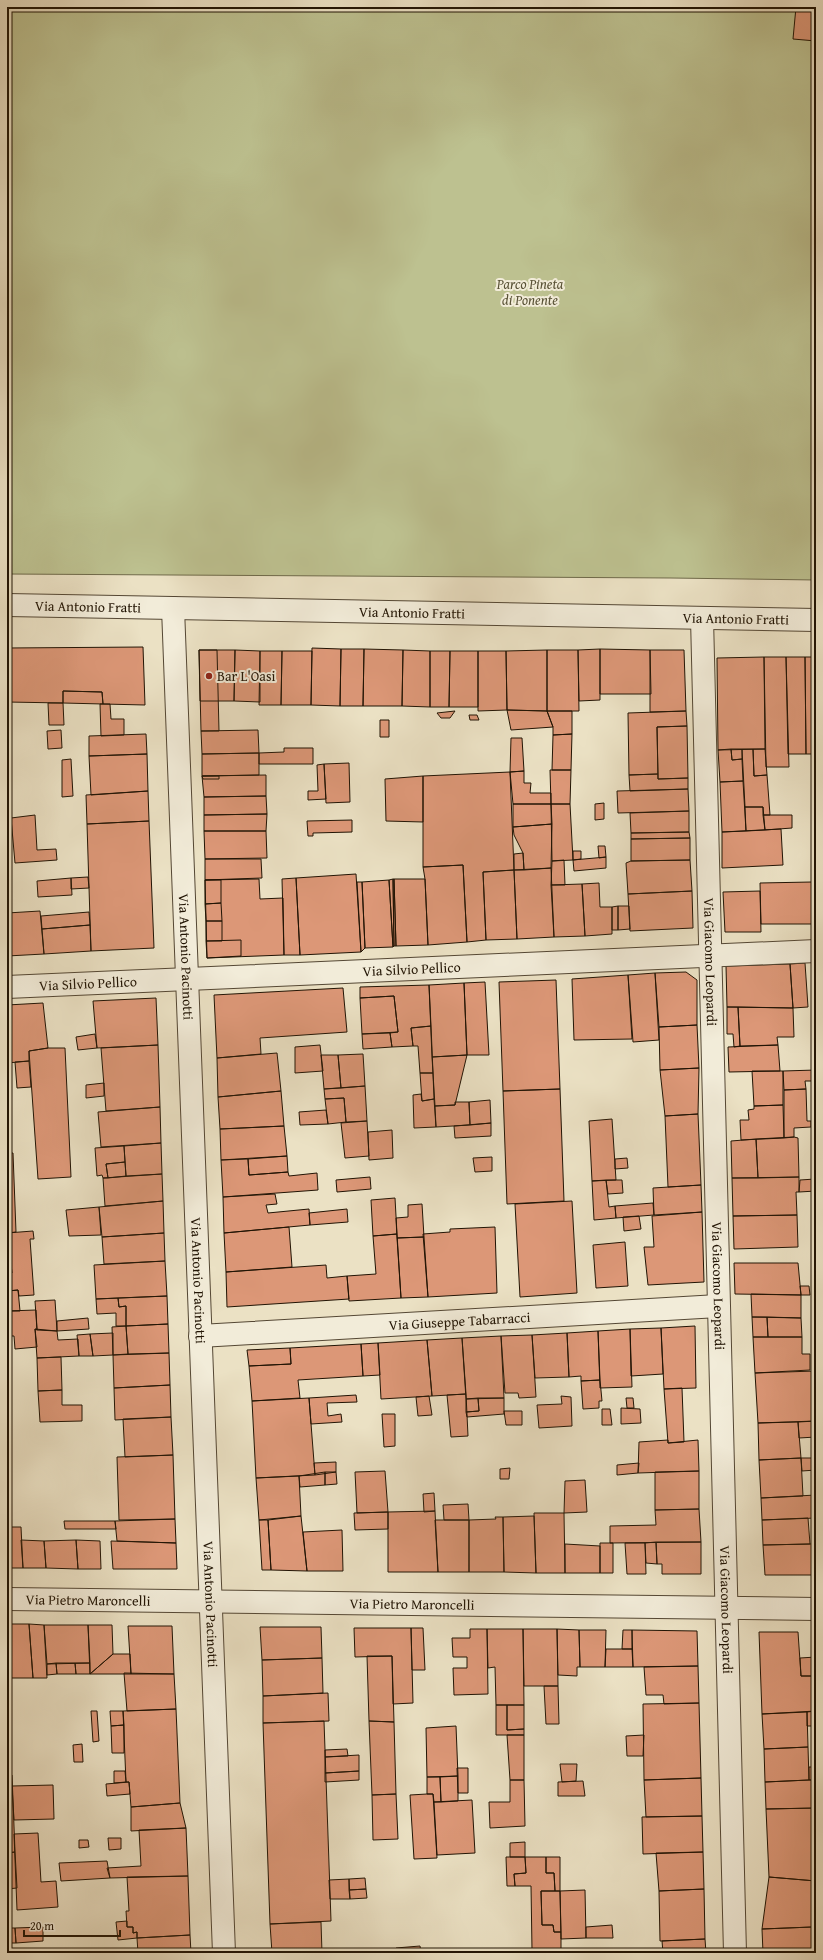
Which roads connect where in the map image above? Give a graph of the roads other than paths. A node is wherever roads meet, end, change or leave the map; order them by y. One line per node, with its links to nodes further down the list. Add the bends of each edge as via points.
1 (7, 605): 2 (street, Via Antonio Fratti)
2 (173, 608): 3 (street, Via Antonio Fratti); 7 (street, Via Antonio Pacinotti)
3 (702, 618): 4 (street, Via Antonio Fratti); 6 (street, Via Giacomo Leopardi)
4 (816, 620)
5 (816, 951): 6 (street, Via Silvio Pellico)
6 (710, 954): 7 (street, Via Silvio Pellico); 9 (street, Via Giacomo Leopardi)
7 (186, 979): 8 (street, Via Silvio Pellico); 10 (street, Via Antonio Pacinotti)
8 (7, 987)
9 (718, 1306): 10 (street, Via Giuseppe Tabarracci); 13 (street, Via Giacomo Leopardi)
10 (200, 1336): 12 (street, Via Antonio Pacinotti)
11 (7, 1599): 12 (street, Via Pietro Maroncelli)
12 (211, 1602): 13 (street, Via Pietro Maroncelli); 15 (street, Via Antonio Pacinotti)
13 (726, 1608): 14 (street, Via Pietro Maroncelli); 16 (street, Via Giacomo Leopardi)
14 (816, 1609)
15 (224, 1953)
16 (735, 1953)

